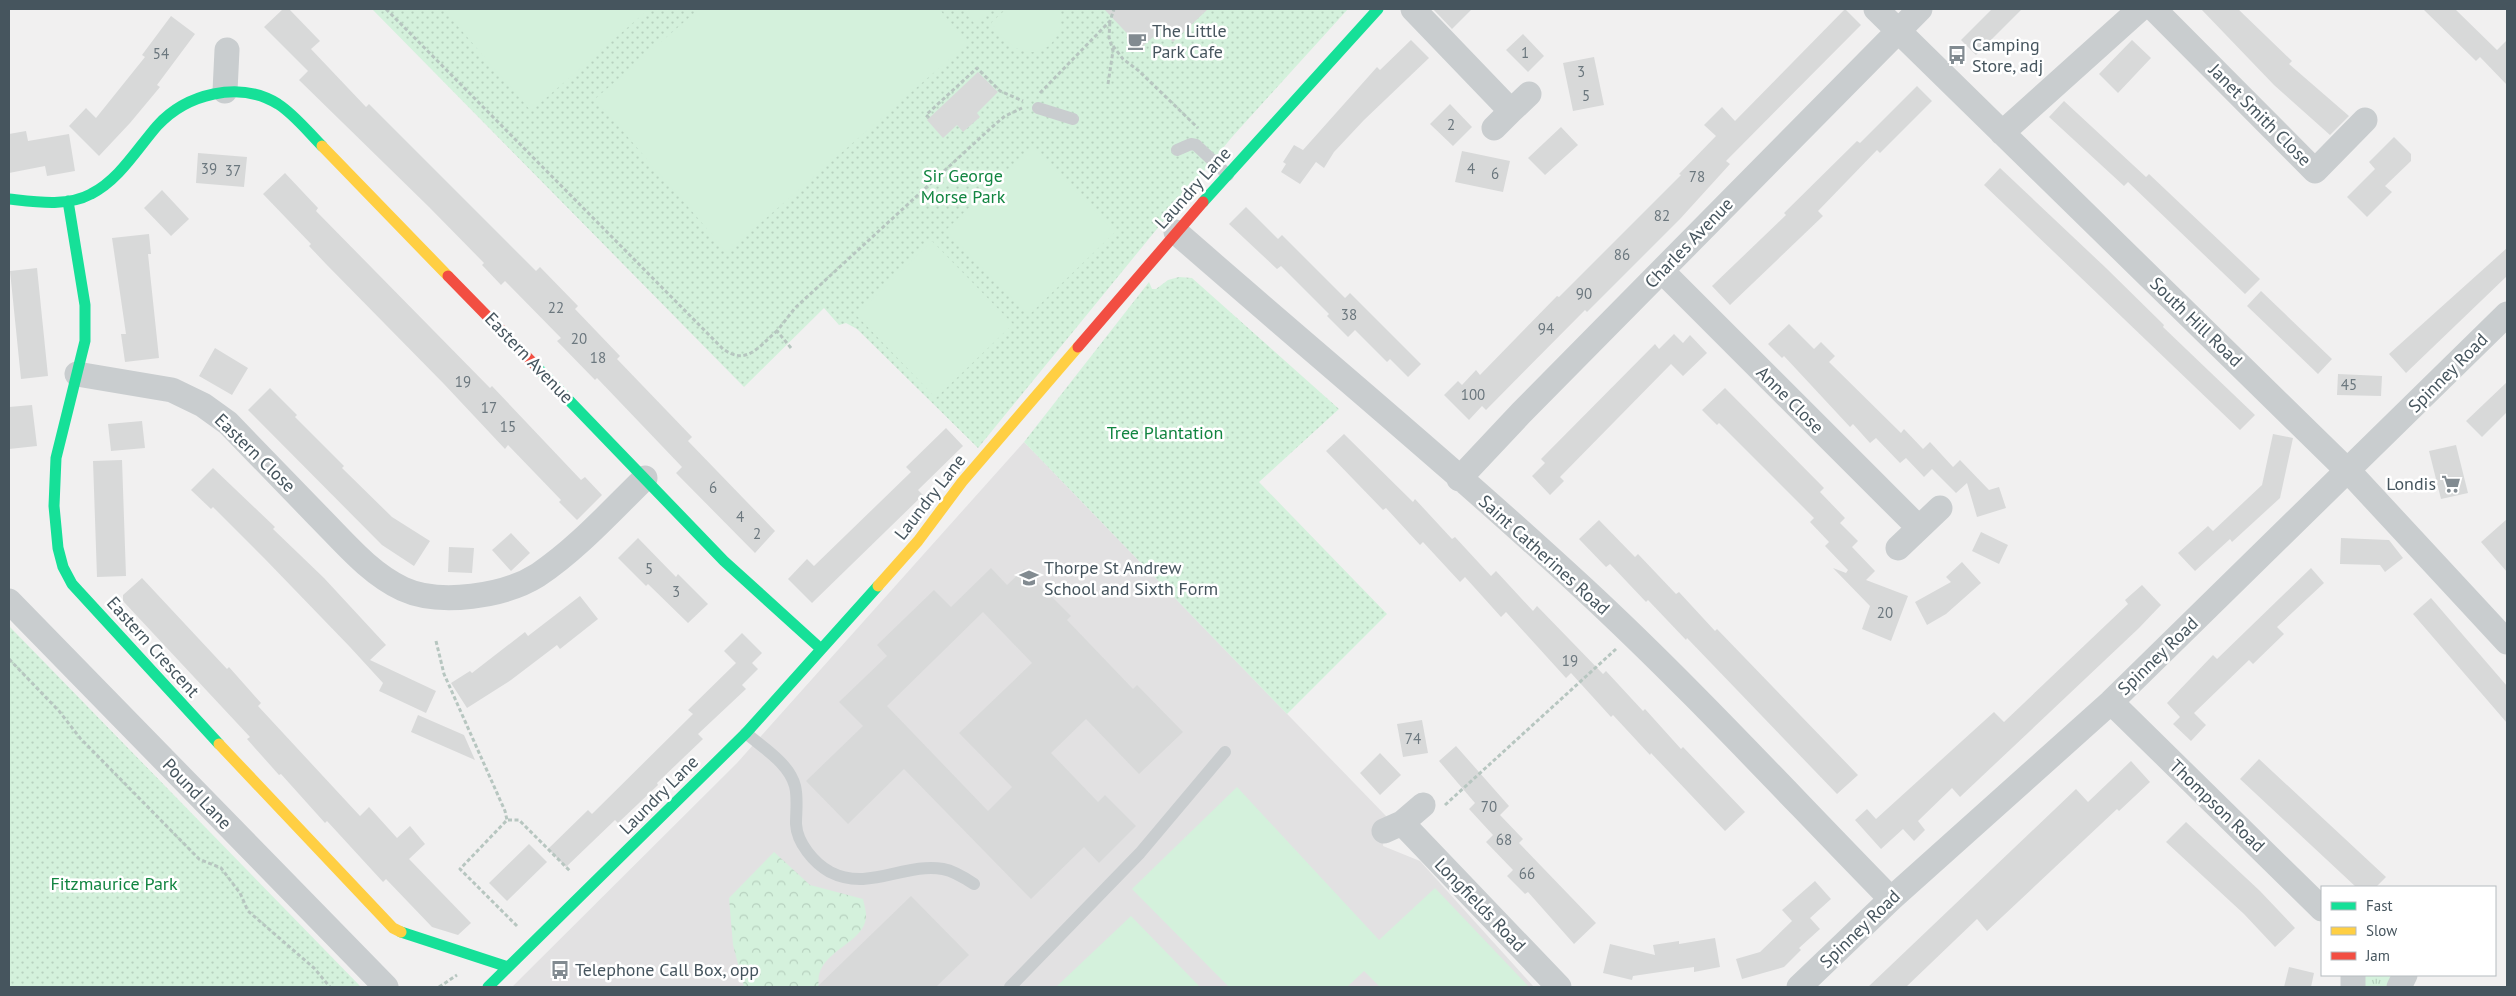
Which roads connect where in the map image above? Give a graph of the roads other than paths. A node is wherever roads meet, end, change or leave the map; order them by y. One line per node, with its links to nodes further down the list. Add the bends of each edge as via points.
1 (1378, 9): 16 (street, Laundry Lane)
2 (1413, 9): 11 (street)
3 (1876, 9): 7 (street, South Hill Road)
4 (1920, 9): 7 (street, Charles Avenue)
5 (2140, 9): 14 (street)
6 (2154, 9): 13 (street, Janet Smith Close, via 2315,171)
7 (1898, 30): 14 (street, South Hill Road); 20 (street, Charles Avenue)
8 (226, 50): 9 (street)
9 (225, 91): 18 (street, Eastern Avenue, via 197,99 170,114 111,179 91,195); 24 (street, Eastern Avenue, via 252,94 276,102 302,125)
10 (1034, 103): 12 (lane)
11 (1511, 111)
12 (1073, 119)
13 (2365, 120)
14 (2002, 133): 23 (street, South Hill Road)
15 (1177, 150): 16 (lane, via 1196,145)
16 (1228, 175): 19 (street, Laundry Lane)
17 (9, 200): 18 (street, Eastern Avenue)
18 (68, 201): 22 (street, Eastern Crescent, via 85,305 85,341)
19 (1176, 232): 25 (street, Saint Catherines Road); 31 (street, Laundry Lane, via 962,482 918,541)
20 (1662, 271): 25 (street, Charles Avenue); 27 (street, Anne Close)
21 (2507, 314): 23 (street, Spinney Road)
22 (77, 374): 24 (street, Eastern Close, via 172,390 203,405 228,423 362,562 404,590 430,596 464,598 510,587 536,576 564,556); 39 (street, Eastern Crescent, via 56,458 54,506 60,554 72,584 159,682 393,928)
23 (2348, 471): 30 (street, South Hill Road); 32 (street, Spinney Road)
24 (645, 478): 31 (street, Eastern Avenue, via 724,561)
25 (1459, 479): 37 (street, Saint Catherines Road, via 1632,636)
26 (1940, 508): 27 (street)
27 (1919, 528): 28 (street)
28 (1898, 548)
29 (9, 601): 40 (street, Pound Lane)
30 (2507, 642)
31 (821, 649): 33 (street, Laundry Lane)
32 (2111, 702): 37 (street, Spinney Road); 38 (street, Thompson Road)
33 (746, 733): 36 (lane, via 785,767 795,785 796,825 800,840 812,857 830,872 849,879 876,879 925,868 944,869); 39 (street, Laundry Lane)
34 (1224, 752): 42 (lane, via 1140,853)
35 (1432, 806): 43 (street, Longfields Road, via 1393,827)
36 (974, 884)
37 (1891, 899): 44 (street, Spinney Road)
38 (2321, 909)
39 (508, 968): 41 (street, Laundry Lane)
40 (386, 987)
41 (488, 987)
42 (1010, 987)
43 (1559, 987)
44 (1799, 987)

